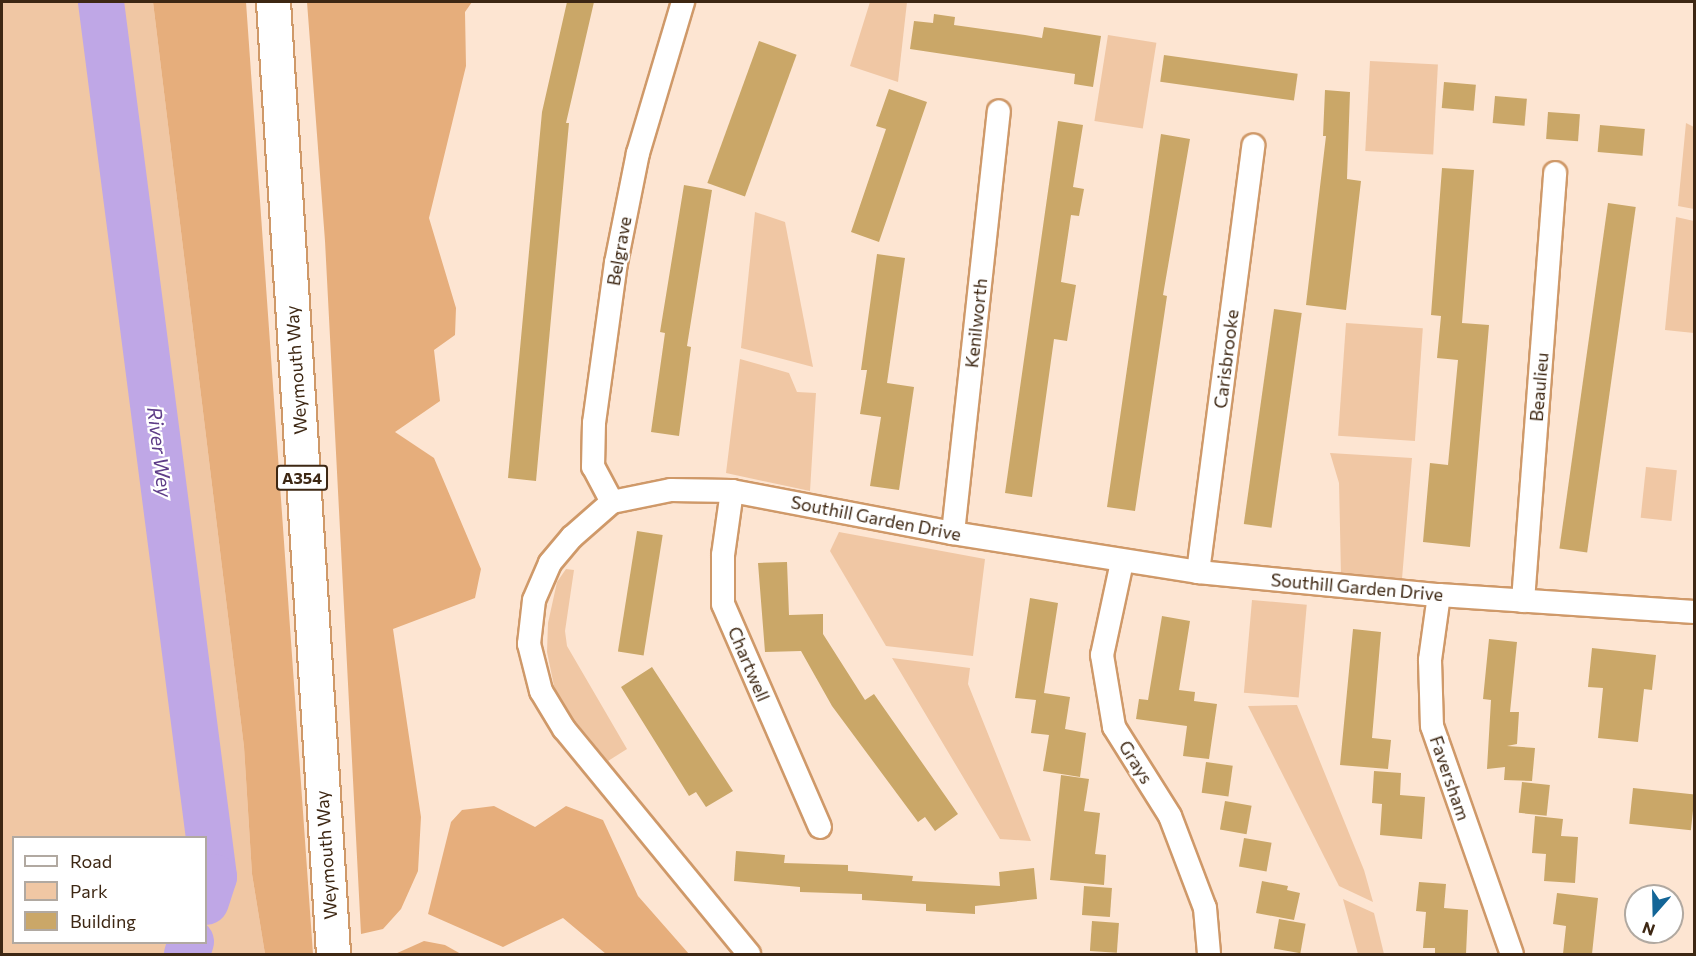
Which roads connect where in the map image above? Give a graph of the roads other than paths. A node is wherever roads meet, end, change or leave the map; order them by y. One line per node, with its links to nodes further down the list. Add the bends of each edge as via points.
1 (273, 2): 15 (highway, Weymouth Way / A354)
2 (683, 2): 7 (street, Belgrave, via 638,153 616,263 594,423 593,467)
3 (999, 112): 8 (street, Kenilworth)
4 (1253, 146): 10 (street, Carisbrooke)
5 (1555, 172): 12 (street, Beaulieu)
6 (732, 491): 7 (street, Southill Garden Drive, via 671,490); 8 (street, Southill Garden Drive); 14 (street, Chartwell, via 723,555 723,604)
7 (612, 502): 16 (street, Southill Garden Drive, via 572,537 550,563 534,600 529,644 541,691 564,729)
8 (953, 533): 9 (street, Southill Garden Drive)
9 (1122, 562): 10 (street, Southill Garden Drive); 17 (street, Grays, via 1102,655 1114,727 1170,816 1205,908)
10 (1198, 572): 11 (street, Southill Garden Drive)
11 (1438, 595): 12 (street, Southill Garden Drive); 18 (street, Faversham, via 1430,660 1432,726)
12 (1524, 601): 13 (street, Southill Garden Drive)
13 (1695, 612)
14 (820, 827)
15 (333, 954)
16 (749, 954)
17 (1209, 954)
18 (1512, 954)

